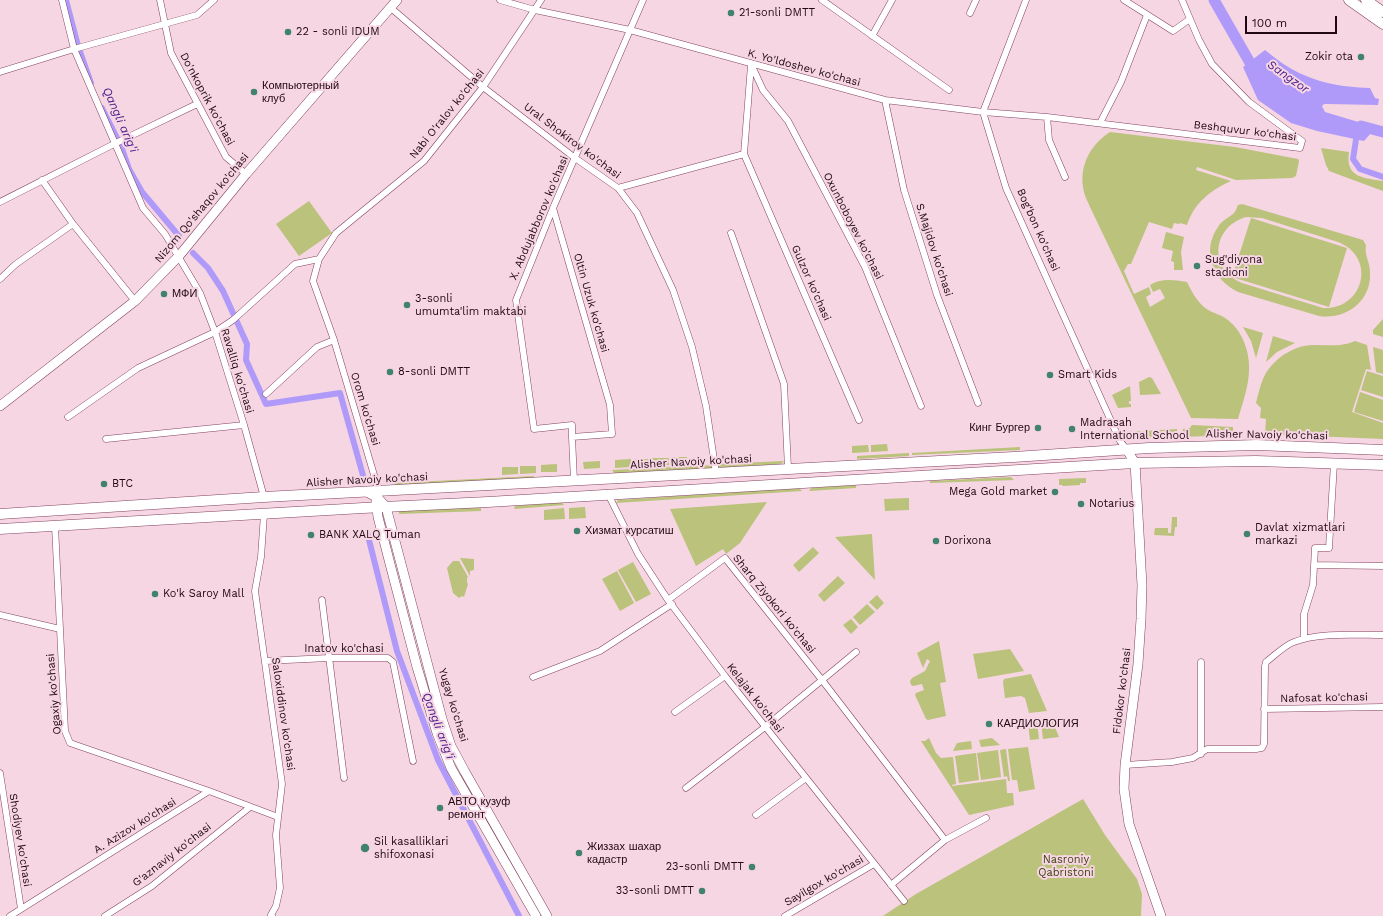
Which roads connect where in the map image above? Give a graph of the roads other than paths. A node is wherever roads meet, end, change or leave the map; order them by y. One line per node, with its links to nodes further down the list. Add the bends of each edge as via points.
1 (62, 0): 26 (street, Ravalliq ko'chasi)
2 (160, 0): 22 (street, Do'nkoprik ko'chasi)
3 (214, 0): 22 (street, via 197,15)
4 (397, 0): 16 (main road, Nizom Qo'shaqov ko'chasi)
5 (500, 0): 17 (street, K. Yo'ldoshev ko'chasi)
6 (541, 0): 17 (street, Nabi O'ralov ko'chasi)
7 (643, 0): 24 (street, X. Abdujabborov ko'chasi)
8 (822, 0): 25 (street)
9 (892, 0): 25 (street)
10 (976, 0): 19 (street)
11 (1026, 0): 33 (street)
12 (1124, 0): 20 (street)
13 (1182, 0): 21 (street, Beshquvur ko'chasi)
14 (1366, 0): 18 (main road)
15 (1353, 1): 23 (main road)
16 (391, 8): 29 (street, Ural Shokirov ko'chasi); 40 (main road, Nizom Qo'shaqov ko'chasi)
17 (535, 10): 24 (street, K. Yo'ldoshev ko'chasi); 29 (street, Nabi O'ralov ko'chasi)
18 (1383, 12)
19 (970, 13)
20 (1147, 15): 21 (street, via 1173,31); 35 (street, via 1121,82)
21 (1190, 19): 36 (street, Beshquvur ko'chasi, via 1212,64 1249,102 1302,141 1300,148)
22 (166, 24): 26 (street); 32 (street, Do'nkoprik ko'chasi, via 172,53)
23 (1383, 24)
24 (630, 30): 27 (street, K. Yo'ldoshev ko'chasi); 39 (street, X. Abdujabborov ko'chasi)
25 (872, 36): 30 (street)
26 (77, 49): 28 (street); 37 (street, Ravalliq ko'chasi)
27 (751, 64): 31 (street, K. Yo'ldoshev ko'chasi); 38 (street, Gulzor ko'chasi); 57 (street, Oxunboboyev ko'chasi, via 763,90 788,121 865,267)
28 (0, 72)
29 (483, 87): 39 (street, Ural Shokirov ko'chasi); 49 (street, Nabi O'ralov ko'chasi, via 424,161 336,233)
30 (949, 90)
31 (885, 100): 33 (street, K. Yo'ldoshev ko'chasi); 55 (street, S.Majidov ko'chasi, via 904,190 937,295)
32 (197, 104): 37 (street); 40 (street, Do'nkoprik ko'chasi, via 226,157)
33 (983, 112): 34 (street, K. Yo'ldoshev ko'chasi); 63 (street, Bog'bon ko'chasi, via 1006,188 1120,440)
34 (1047, 117): 35 (street, K. Yo'ldoshev ko'chasi); 41 (street, via 1049,140)
35 (1100, 123): 36 (street, K. Yo'ldoshev ko'chasi)
36 (1109, 124)
37 (117, 143): 42 (street); 48 (street, Ravalliq ko'chasi, via 143,208)
38 (744, 154): 43 (street); 59 (street, Gulzor ko'chasi)
39 (575, 158): 43 (street, Ural Shokirov ko'chasi); 45 (street, X. Abdujabborov ko'chasi)
40 (246, 174): 48 (main road, Nizom Qo'shaqov ko'chasi)
41 (1065, 177)
42 (42, 180): 44 (street); 46 (street)
43 (618, 188): 70 (street, Ural Shokirov ko'chasi, via 637,213 680,311 706,406)
44 (1, 200)
45 (553, 208): 61 (street, Oltin Uzuk ko'chasi, via 610,405 612,434); 61 (street, X. Abdujabborov ko'chasi, via 516,300 534,429 572,425)
46 (73, 224): 50 (street, via 16,264); 51 (street)
47 (731, 233): 69 (street, via 784,384)
48 (179, 256): 51 (main road, Nizom Qo'shaqov ko'chasi); 52 (street, Ravalliq ko'chasi, via 200,293)
49 (319, 259): 52 (street, via 295,264 239,315); 53 (street, Orom ko'chasi, via 313,281)
50 (0, 279)
51 (135, 301): 56 (main road, Nizom Qo'shaqov ko'chasi)
52 (215, 332): 58 (street, via 138,368); 60 (street, Ravalliq ko'chasi)
53 (334, 340): 54 (street, via 317,347); 75 (street, Orom ko'chasi)
54 (266, 394)
55 (978, 403)
56 (0, 406)
57 (921, 406)
58 (68, 418)
59 (859, 420)
60 (244, 426): 62 (street); 74 (street, Ravalliq ko'chasi)
61 (572, 437): 71 (street)
62 (106, 439)
63 (1127, 450): 64 (main road, Alisher Navoiy ko'chasi, via 1256,445); 65 (main road, Bog'bon ko'chasi); 68 (main road, Alisher Navoiy ko'chasi)
64 (1383, 450)
65 (1135, 463): 66 (main road, Alisher Navoiy ko'chasi); 72 (main road, Alisher Navoiy ko'chasi); 103 (main road, Fidokor ko'chasi, via 1142,585 1141,619)
66 (1334, 463): 67 (main road, Alisher Navoiy ko'chasi); 82 (street, via 1328,548 1315,548)
67 (1383, 465)
68 (831, 466): 69 (main road, Alisher Navoiy ko'chasi); 72 (main road)
69 (788, 468): 70 (main road, Alisher Navoiy ko'chasi)
70 (716, 472): 71 (main road, Alisher Navoiy ko'chasi)
71 (574, 481): 75 (main road, Alisher Navoiy ko'chasi, via 394,491)
72 (832, 482): 73 (main road, Alisher Navoiy ko'chasi)
73 (608, 494): 75 (main road, Alisher Navoiy ko'chasi, via 488,502); 85 (street, Kelajak ko'chasi, via 638,554)
74 (264, 498): 75 (main road, Alisher Navoiy ko'chasi); 76 (main road, Alisher Navoiy ko'chasi)
75 (380, 501): 78 (main road, Alisher Navoiy ko'chasi); 121 (main road, Yugay ko'chasi, via 417,667 440,743 451,768); 122 (main road, Yugay ko'chasi, via 452,746)
76 (178, 503): 77 (main road, Alisher Navoiy ko'chasi); 79 (main road)
77 (0, 514)
78 (264, 514): 79 (main road, Alisher Navoiy ko'chasi); 92 (street, Saloxiddinov ko'chasi, via 261,557 255,591)
79 (180, 519): 80 (main road, Alisher Navoiy ko'chasi)
80 (55, 526): 81 (main road, Alisher Navoiy ko'chasi); 87 (street, Ogaxiy ko'chasi)
81 (0, 529)
82 (1314, 565): 83 (street); 89 (street, via 1313,585 1304,614)
83 (1383, 566)
84 (322, 600): 91 (street)
85 (670, 602): 94 (street, Kelajak ko'chasi); 95 (street, via 600,651); 96 (street, Sharq Ziyokori ko'chasi, via 725,558)
86 (0, 616): 87 (street)
87 (60, 629): 108 (street, Ogaxiy ko'chasi, via 65,731 70,743)
88 (1383, 635): 89 (street, via 1330,635)
89 (1304, 639): 98 (street, via 1292,642 1266,662)
90 (856, 652): 96 (street)
91 (329, 658): 92 (street, Inatov ko'chasi); 102 (street, Inatov ko'chasi, via 388,658 393,662); 105 (street)
92 (265, 661): 111 (street, Saloxiddinov ko'chasi, via 282,784)
93 (1202, 662): 101 (street)
94 (725, 676): 99 (street); 100 (street, Kelajak ko'chasi)
95 (533, 677)
96 (822, 680): 100 (street); 113 (street, Sharq Ziyokori ko'chasi)
97 (1383, 707): 98 (street, Nafosat ko'chasi)
98 (1264, 709): 101 (street, via 1262,748 1206,749)
99 (675, 712)
100 (765, 727): 106 (street, Kelajak ko'chasi); 107 (street)
101 (1200, 754): 103 (street, via 1172,762)
102 (413, 761)
103 (1125, 765): 124 (main road, Fidokor ko'chasi, via 1124,789 1129,824)
104 (0, 773): 117 (street, Shodiyev ko'chasi)
105 (344, 778)
106 (806, 778): 110 (street); 114 (street, Kelajak ko'chasi)
107 (686, 788)
108 (209, 792): 109 (street); 117 (street, A. Azizov ko'chasi)
109 (250, 807): 111 (street); 119 (street, G'aznaviy ko'chasi, via 152,886)
110 (756, 815)
111 (278, 818): 120 (street, Saloxiddinov ko'chasi, via 276,835 280,888)
112 (986, 818): 113 (street)
113 (945, 840): 115 (street)
114 (874, 864): 115 (street, Kelajak ko'chasi); 123 (street, Sayilgox ko'chasi)
115 (891, 885): 116 (street, Kelajak ko'chasi)
116 (904, 901)
117 (21, 909): 118 (street, A. Azizov ko'chasi)
118 (10, 916)
119 (105, 916)
120 (272, 916)
121 (536, 916)
122 (548, 916)
123 (785, 916)
124 (1161, 916)

